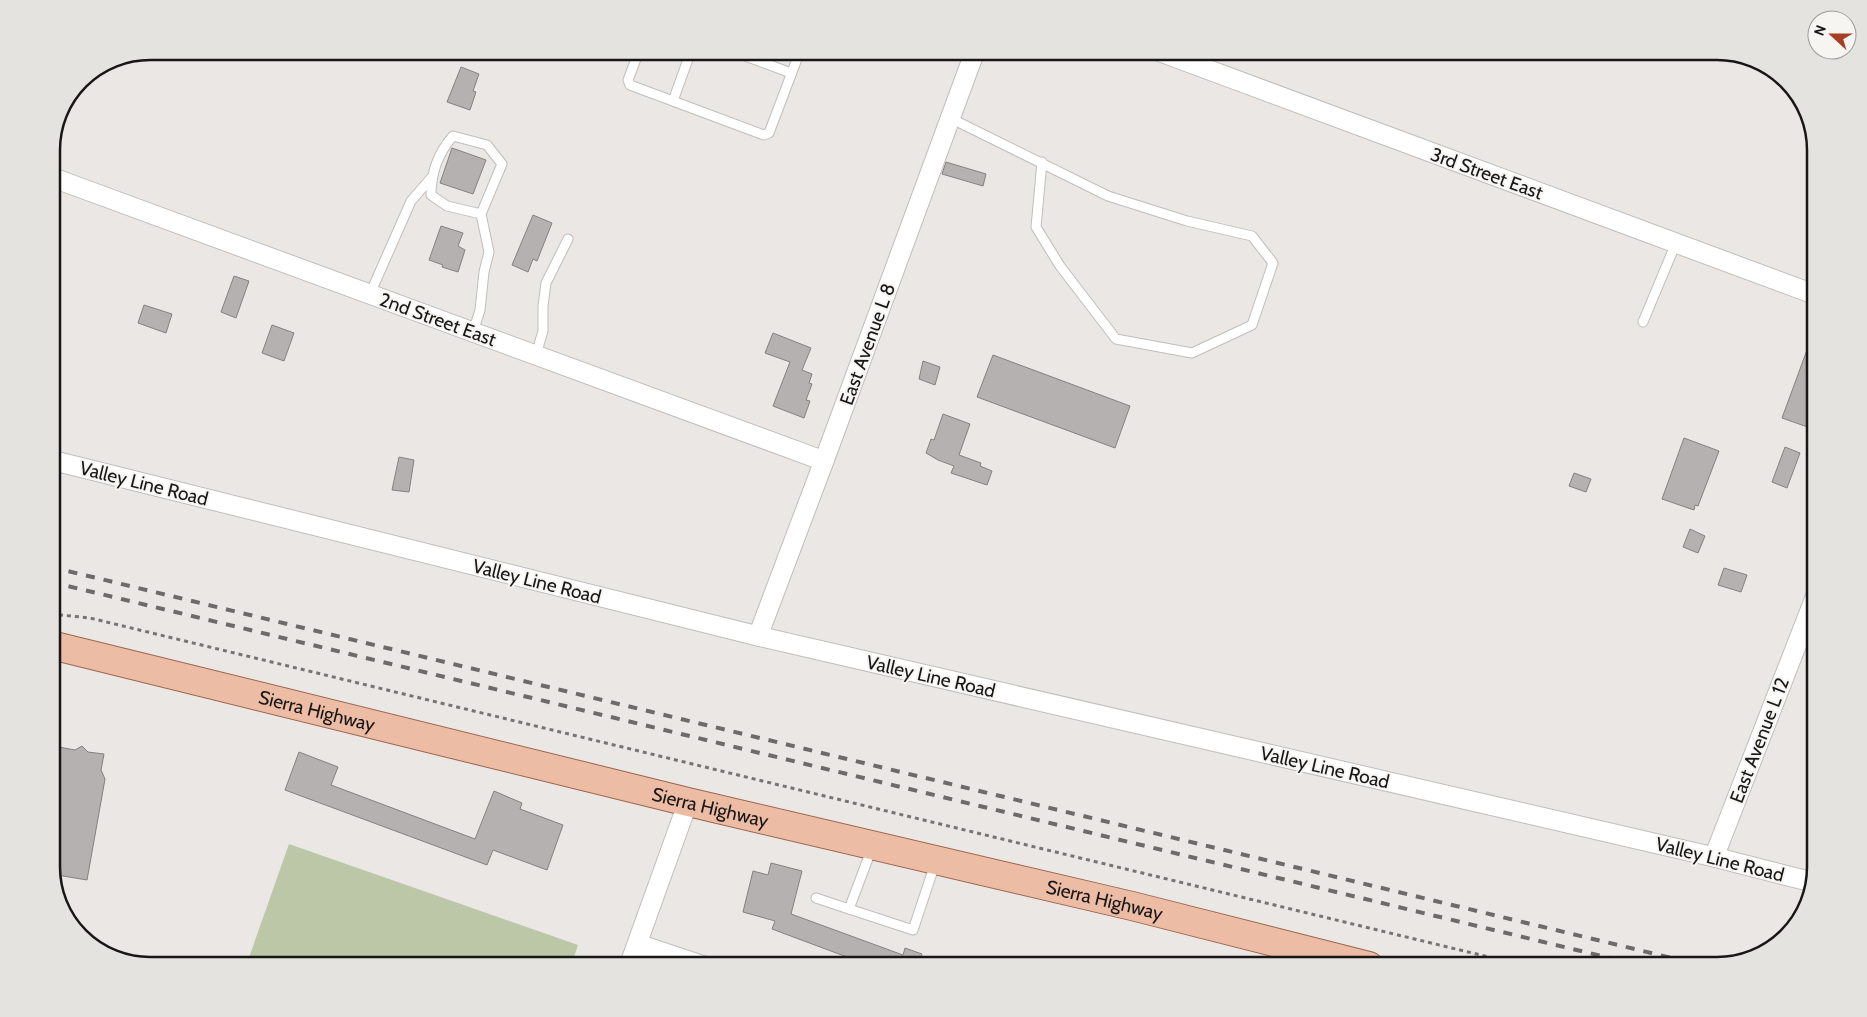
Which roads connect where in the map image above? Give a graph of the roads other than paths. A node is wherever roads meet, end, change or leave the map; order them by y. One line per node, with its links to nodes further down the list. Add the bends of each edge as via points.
1 (635, 60): 8 (lane, via 628,83)
2 (688, 60): 8 (lane)
3 (756, 60): 7 (lane)
4 (796, 60): 7 (lane)
5 (972, 60): 9 (street, East Avenue L 8)
6 (1182, 60): 15 (street, 3rd Street East)
7 (791, 73): 8 (lane, via 766,134)
8 (673, 101)
9 (950, 118): 10 (lane); 22 (street, East Avenue L 8)
10 (1042, 162): 10 (lane, via 1108,196 1187,221 1252,236 1273,263 1252,325 1192,353 1116,339 1060,266 1036,227)
11 (431, 178): 13 (lane, via 431,195 447,206); 13 (lane, via 443,147 453,136 487,145 502,164); 17 (lane, via 411,201)
12 (60, 180): 17 (street, 2nd Street East)
13 (481, 214): 19 (lane, via 489,252 480,310)
14 (568, 239): 20 (lane, via 546,283 543,331)
15 (1676, 243): 16 (street, 3rd Street East); 18 (lane)
16 (1807, 292)
17 (370, 294): 19 (street, 2nd Street East)
18 (1643, 322)
19 (473, 332): 20 (street, 2nd Street East)
20 (536, 355): 22 (street, 2nd Street East)
21 (60, 462): 24 (street, Valley Line Road)
22 (824, 462): 24 (street, East Avenue L 8)
23 (1807, 618): 28 (street, East Avenue L 12)
24 (758, 636): 28 (street, Valley Line Road)
25 (60, 647): 26 (main road, Sierra Highway)
26 (688, 802): 27 (main road, Sierra Highway); 33 (street)
27 (872, 845): 29 (main road, Sierra Highway); 32 (lane)
28 (1714, 857): 30 (street, Valley Line Road)
29 (936, 860): 32 (lane, via 913,930); 36 (main road, Sierra Highway)
30 (1806, 880)
31 (816, 898): 32 (lane)
32 (849, 909)
33 (638, 944): 34 (street); 35 (street)
34 (633, 957)
35 (677, 957)
36 (1334, 957)

